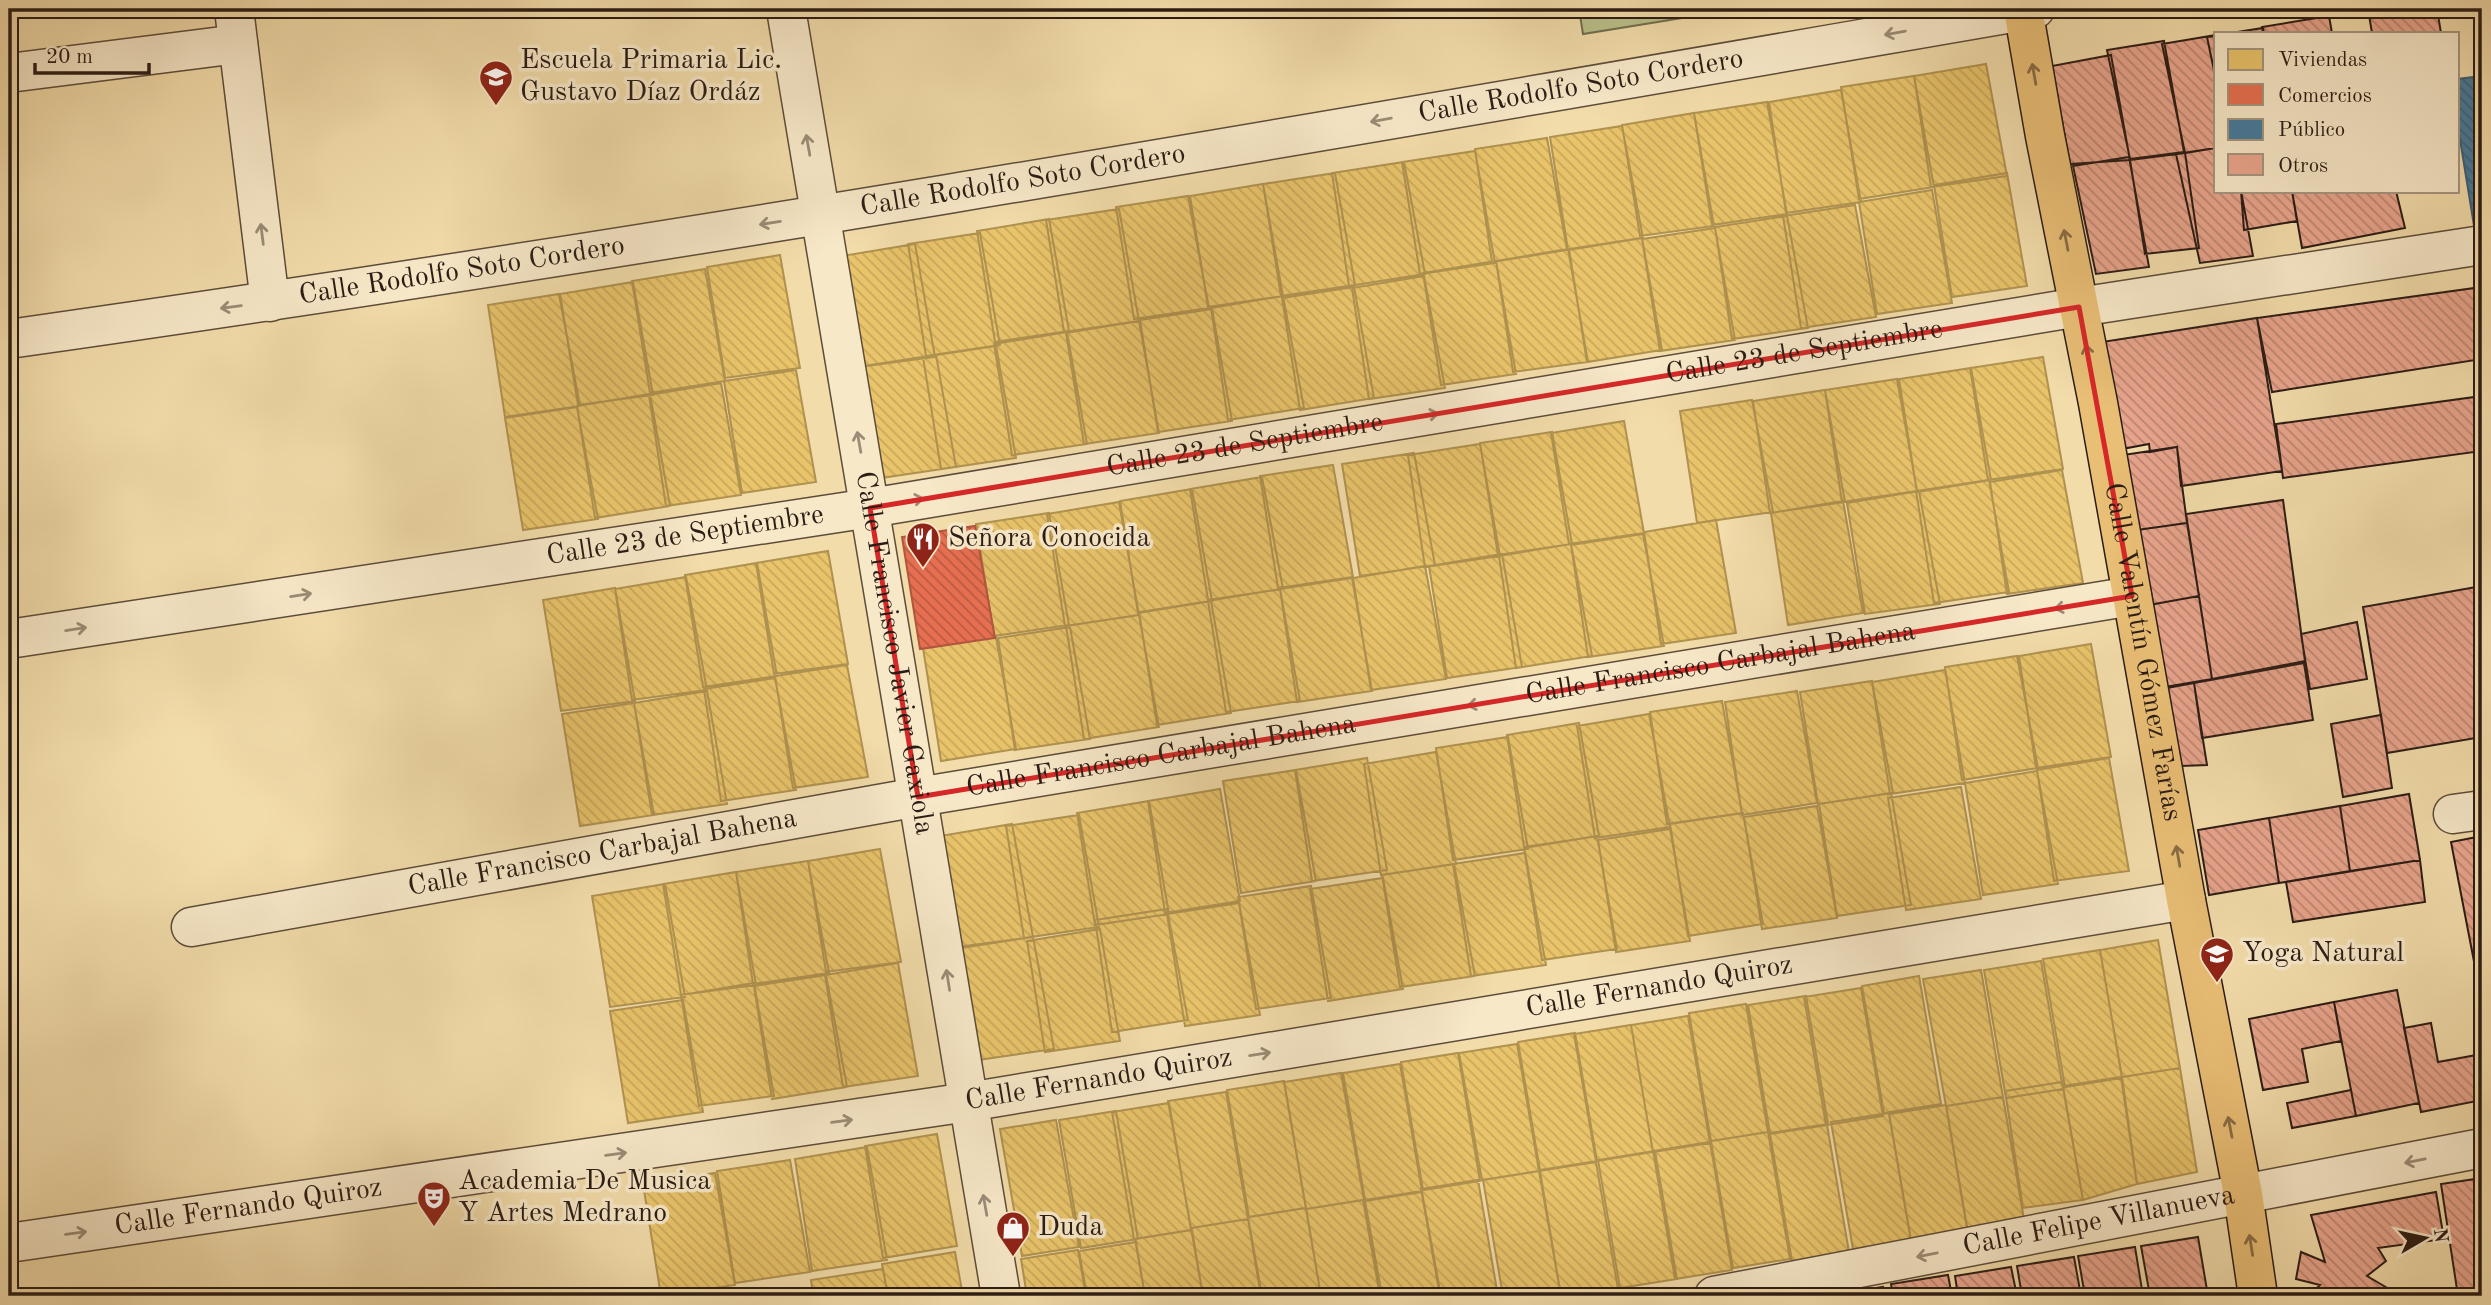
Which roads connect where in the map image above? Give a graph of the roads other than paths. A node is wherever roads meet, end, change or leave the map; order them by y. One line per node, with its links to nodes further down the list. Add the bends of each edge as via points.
1 (786, 9): 5 (street, Calle Francisco Javier Gaxiola, one-way to 1)
2 (2027, 9): 5 (street, Calle Rodolfo Soto Cordero, one-way to 5); 8 (main road, Calle Valentín Gómez Farías, one-way to 2)
3 (236, 26): 4 (street); 7 (street, one-way to 3)
4 (9, 73)
5 (820, 215): 7 (street, Calle Rodolfo Soto Cordero, one-way to 7); 10 (street, Calle Francisco Javier Gaxiola, one-way to 5)
6 (2482, 245): 8 (street, Calle 23 de Septiembre)
7 (270, 302): 9 (street, Calle Rodolfo Soto Cordero, one-way to 9)
8 (2079, 307): 10 (street, Calle 23 de Septiembre, one-way to 8); 11 (main road, Calle Valentín Gómez Farías, one-way to 8)
9 (9, 339)
10 (870, 508): 12 (street, Calle 23 de Septiembre, one-way to 10); 13 (street, Calle Francisco Javier Gaxiola)
11 (2132, 596): 13 (street, Calle Francisco Carbajal Bahena, one-way to 13); 14 (main road, Calle Valentín Gómez Farías, one-way to 11)
12 (9, 639)
13 (918, 797): 15 (street, Calle Francisco Carbajal Bahena); 16 (street, Calle Francisco Javier Gaxiola, one-way to 13)
14 (2186, 900): 16 (street, Calle Fernando Quiroz, one-way to 14); 18 (main road, Calle Valentín Gómez Farías, one-way to 14)
15 (191, 928)
16 (968, 1102): 19 (street, Calle Fernando Quiroz, one-way to 16); 20 (street, Calle Francisco Javier Gaxiola, one-way to 16)
17 (2482, 1148): 18 (street, Calle Felipe Villanueva, one-way to 18)
18 (2243, 1194): 21 (street, Calle Felipe Villanueva, one-way to 21); 22 (main road, Calle Valentín Gómez Farías, one-way to 18)
19 (9, 1243)
20 (1001, 1296)
21 (1714, 1296)
22 (2258, 1296)

